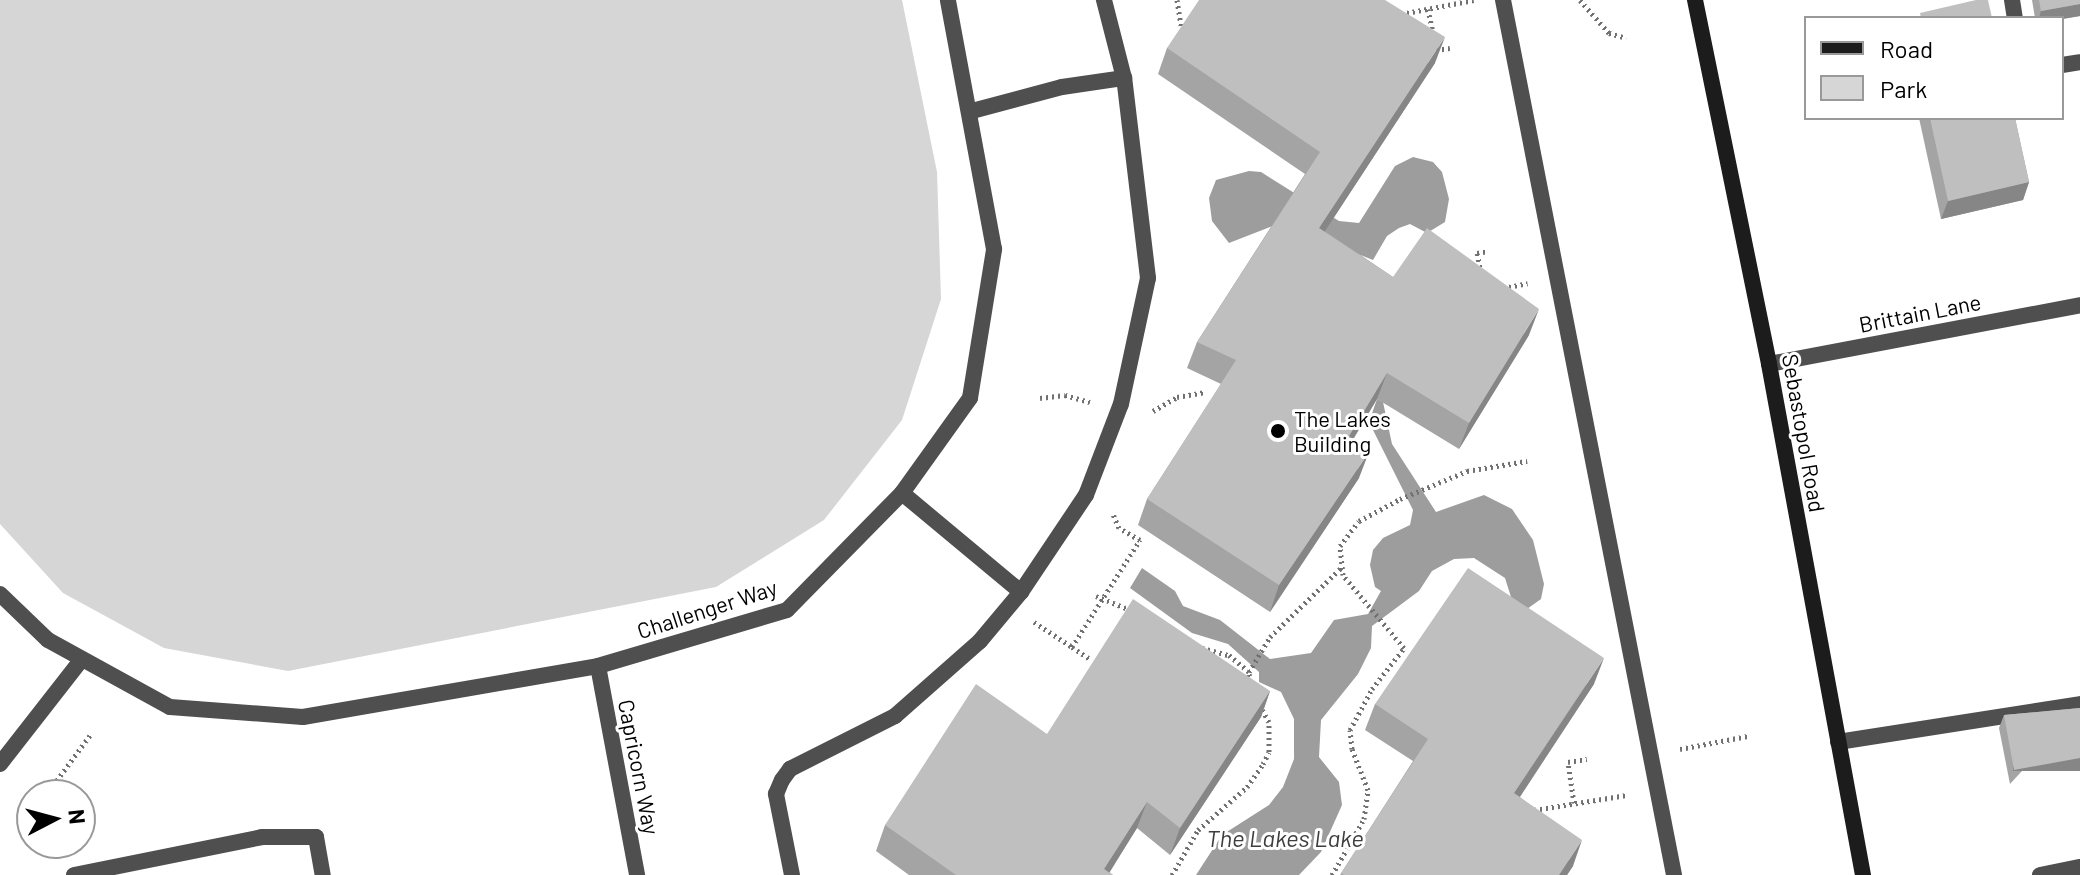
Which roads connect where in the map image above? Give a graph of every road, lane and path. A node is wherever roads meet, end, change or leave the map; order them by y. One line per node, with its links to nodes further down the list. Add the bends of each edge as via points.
1 (948, 0): 14 (street, Challenger Way)
2 (1104, 0): 13 (street)
3 (1177, 0): 10 (path)
4 (1474, 0): 8 (path)
5 (1503, 0): 60 (street)
6 (1580, 0): 11 (path, via 1609,33)
7 (1695, 0): 20 (main road, Sebastopol Road)
8 (1428, 9): 9 (path); 12 (path, via 1436,51)
9 (1389, 16)
10 (1181, 26)
11 (1626, 38)
12 (1450, 48)
13 (1124, 78): 14 (street, via 1062,87); 29 (street, via 1148,278 1121,404 1086,495)
14 (972, 111): 26 (street, Challenger Way, via 994,249 970,398)
15 (1488, 251): 16 (path, via 1477,253)
16 (1482, 278)
17 (1529, 283): 18 (path)
18 (1499, 288)
19 (2080, 305): 20 (street, Brittain Lane)
20 (1769, 364): 45 (main road, Sebastopol Road)
21 (1206, 392): 24 (path, via 1155,405)
22 (1040, 398): 23 (path, via 1065,395)
23 (1092, 403)
24 (1151, 417)
25 (1527, 461): 28 (path, via 1467,471 1359,521 1340,546)
26 (902, 493): 29 (street); 38 (street, Challenger Way, via 787,610)
27 (1114, 509): 31 (path, via 1112,520 1140,540)
28 (1342, 567): 39 (path, via 1319,585); 59 (path, via 1404,648 1372,689 1350,730 1368,790 1364,819)
29 (1021, 592): 57 (street, via 980,641 895,716 790,769 776,794)
30 (0, 594): 36 (street, Challenger Way, via 48,640)
31 (1100, 597): 32 (path); 34 (path)
32 (1133, 610)
33 (1034, 622): 34 (path)
34 (1072, 647): 37 (path)
35 (1195, 647): 39 (path, via 1229,655)
36 (82, 659): 38 (street, Challenger Way, via 170,707 303,717); 48 (street)
37 (1091, 660)
38 (598, 666): 56 (street, Capricorn Way)
39 (1250, 670): 40 (path)
40 (1252, 690)
41 (1258, 700): 58 (path, via 1269,722 1269,752 1247,787 1198,830)
42 (2080, 704): 45 (street)
43 (91, 734): 49 (path)
44 (1748, 736): 46 (path)
45 (1838, 742): 61 (main road, Sebastopol Road)
46 (1675, 750)
47 (1587, 759): 51 (path, via 1568,762)
48 (0, 764)
49 (58, 779)
50 (1631, 794): 51 (path)
51 (1574, 803): 52 (path)
52 (1522, 812)
53 (2080, 867): 62 (street)
54 (74, 875): 55 (street, via 262,837 316,837)
55 (323, 875)
56 (637, 875)
57 (792, 875)
58 (1172, 875)
59 (1332, 875)
60 (1674, 875)
61 (1863, 875)
62 (2040, 875)

